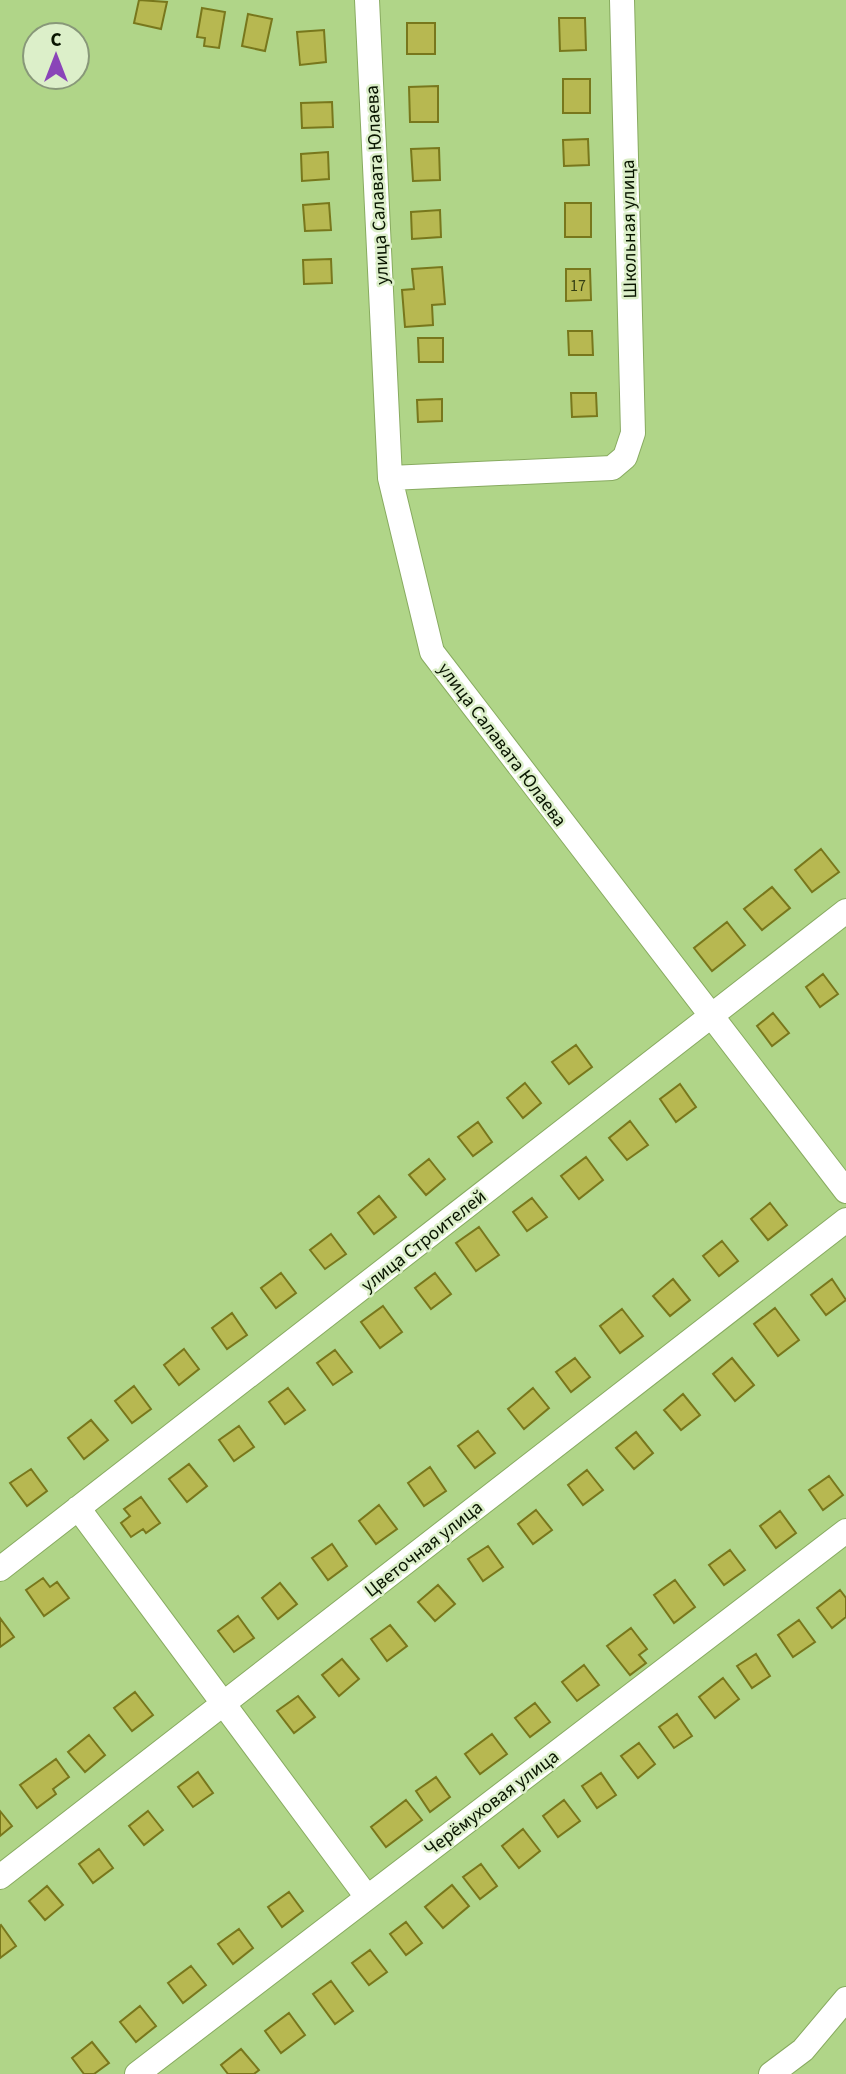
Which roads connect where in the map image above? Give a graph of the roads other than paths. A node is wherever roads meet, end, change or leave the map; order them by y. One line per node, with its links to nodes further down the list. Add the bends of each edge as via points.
1 (622, 0): 3 (street, Школьная улица, via 633,433 625,457 612,468)
2 (360, 2): 3 (street, улица Салавата Юлаева)
3 (390, 478): 5 (street, улица Салавата Юлаева, via 432,652)
4 (846, 911): 5 (street, улица Строителей)
5 (711, 1016): 6 (street, улица Салавата Юлаева); 8 (street, улица Строителей)
6 (846, 1191)
7 (846, 1220): 11 (street, Цветочная улица)
8 (78, 1508): 10 (street, улица Строителей); 11 (street)
9 (846, 1531): 13 (street, Черёмуховая улица)
10 (0, 1569)
11 (223, 1704): 12 (street, Цветочная улица); 13 (street)
12 (0, 1877)
13 (367, 1896): 15 (street, Черёмуховая улица)
14 (846, 1999): 16 (street, via 803,2050)
15 (137, 2074)
16 (771, 2074)

